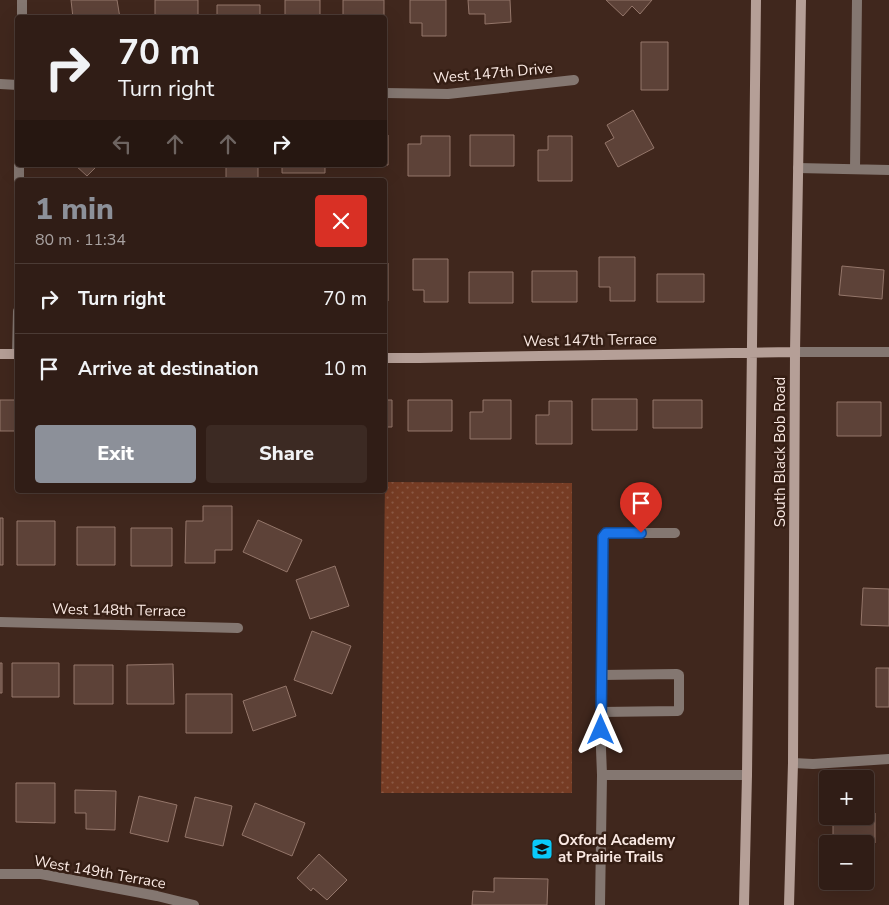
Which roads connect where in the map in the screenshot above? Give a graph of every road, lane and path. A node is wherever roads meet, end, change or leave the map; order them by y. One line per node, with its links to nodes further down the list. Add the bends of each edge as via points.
1 (22, 0): 5 (street)
2 (756, 0): 15 (main road, South Black Bob Road)
3 (801, 0): 10 (main road, South Black Bob Road)
4 (857, 0): 11 (street)
5 (22, 15)
6 (574, 80): 9 (street, West 147th Drive, via 448,94)
7 (0, 84): 8 (street)
8 (15, 84)
9 (387, 93)
10 (798, 168): 11 (street); 13 (main road, South Black Bob Road)
11 (855, 169): 12 (street)
12 (889, 170)
13 (796, 352): 14 (street); 15 (main road, West 147th Terrace); 25 (main road, South Black Bob Road)
14 (889, 352)
15 (752, 353): 18 (main road, West 147th Terrace); 27 (main road, South Black Bob Road)
16 (0, 354): 17 (main road)
17 (15, 354)
18 (387, 358)
19 (675, 533): 22 (street, via 606,533 603,537)
20 (0, 622): 21 (street, West 148th Terrace)
21 (238, 628)
22 (601, 675): 23 (street); 23 (street, via 679,675 678,711)
23 (601, 712): 26 (street)
24 (889, 759): 25 (street)
25 (793, 763): 32 (main road, South Black Bob Road)
26 (602, 775): 27 (street); 30 (street)
27 (747, 775): 31 (main road, South Black Bob Road)
28 (0, 874): 29 (street, West 149th Terrace, via 41,874)
29 (194, 905)
30 (600, 905)
31 (744, 905)
32 (789, 905)

